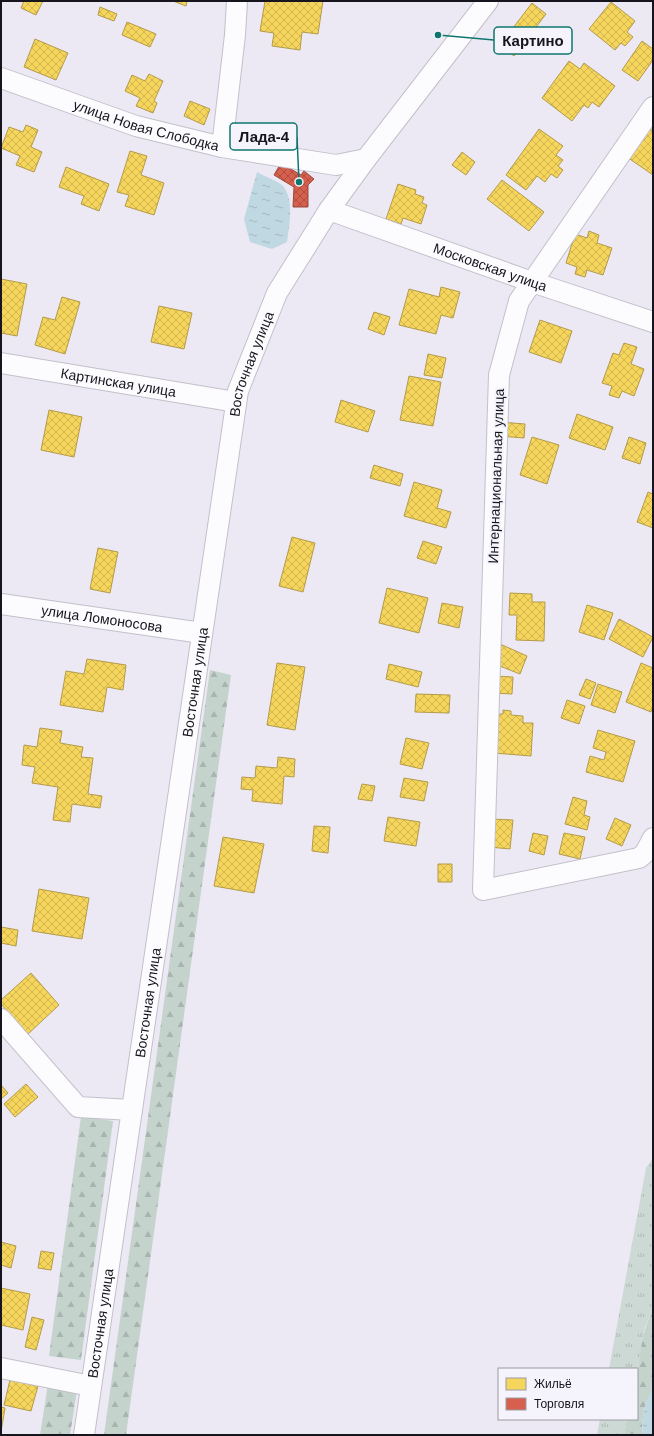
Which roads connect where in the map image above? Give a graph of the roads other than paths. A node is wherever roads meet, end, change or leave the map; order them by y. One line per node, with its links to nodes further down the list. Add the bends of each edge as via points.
1 (237, 1): 5 (street)
2 (488, 1): 6 (street, Восточная улица)
3 (1, 78): 5 (street, улица Новая Слободка, via 136,126)
4 (653, 107): 8 (street, Интернациональная улица)
5 (222, 147): 6 (street, улица Новая Слободка, via 336,164)
6 (366, 159): 7 (street, Восточная улица)
7 (329, 210): 8 (street, Московская улица); 11 (street, Восточная улица, via 277,293 238,391)
8 (532, 282): 9 (street, Московская улица); 14 (street, Интернациональная улица, via 518,301 499,375 483,890 639,858 645,853)
9 (653, 322)
10 (1, 363): 11 (street, Картинская улица)
11 (236, 402): 13 (street, Восточная улица)
12 (1, 604): 13 (street, улица Ломоносова)
13 (202, 633): 16 (street, Восточная улица)
14 (653, 838)
15 (1, 1019): 16 (street, via 78,1107)
16 (132, 1110): 18 (street, Восточная улица)
17 (1, 1368): 18 (street)
18 (91, 1386): 19 (street, Восточная улица)
19 (84, 1435)

